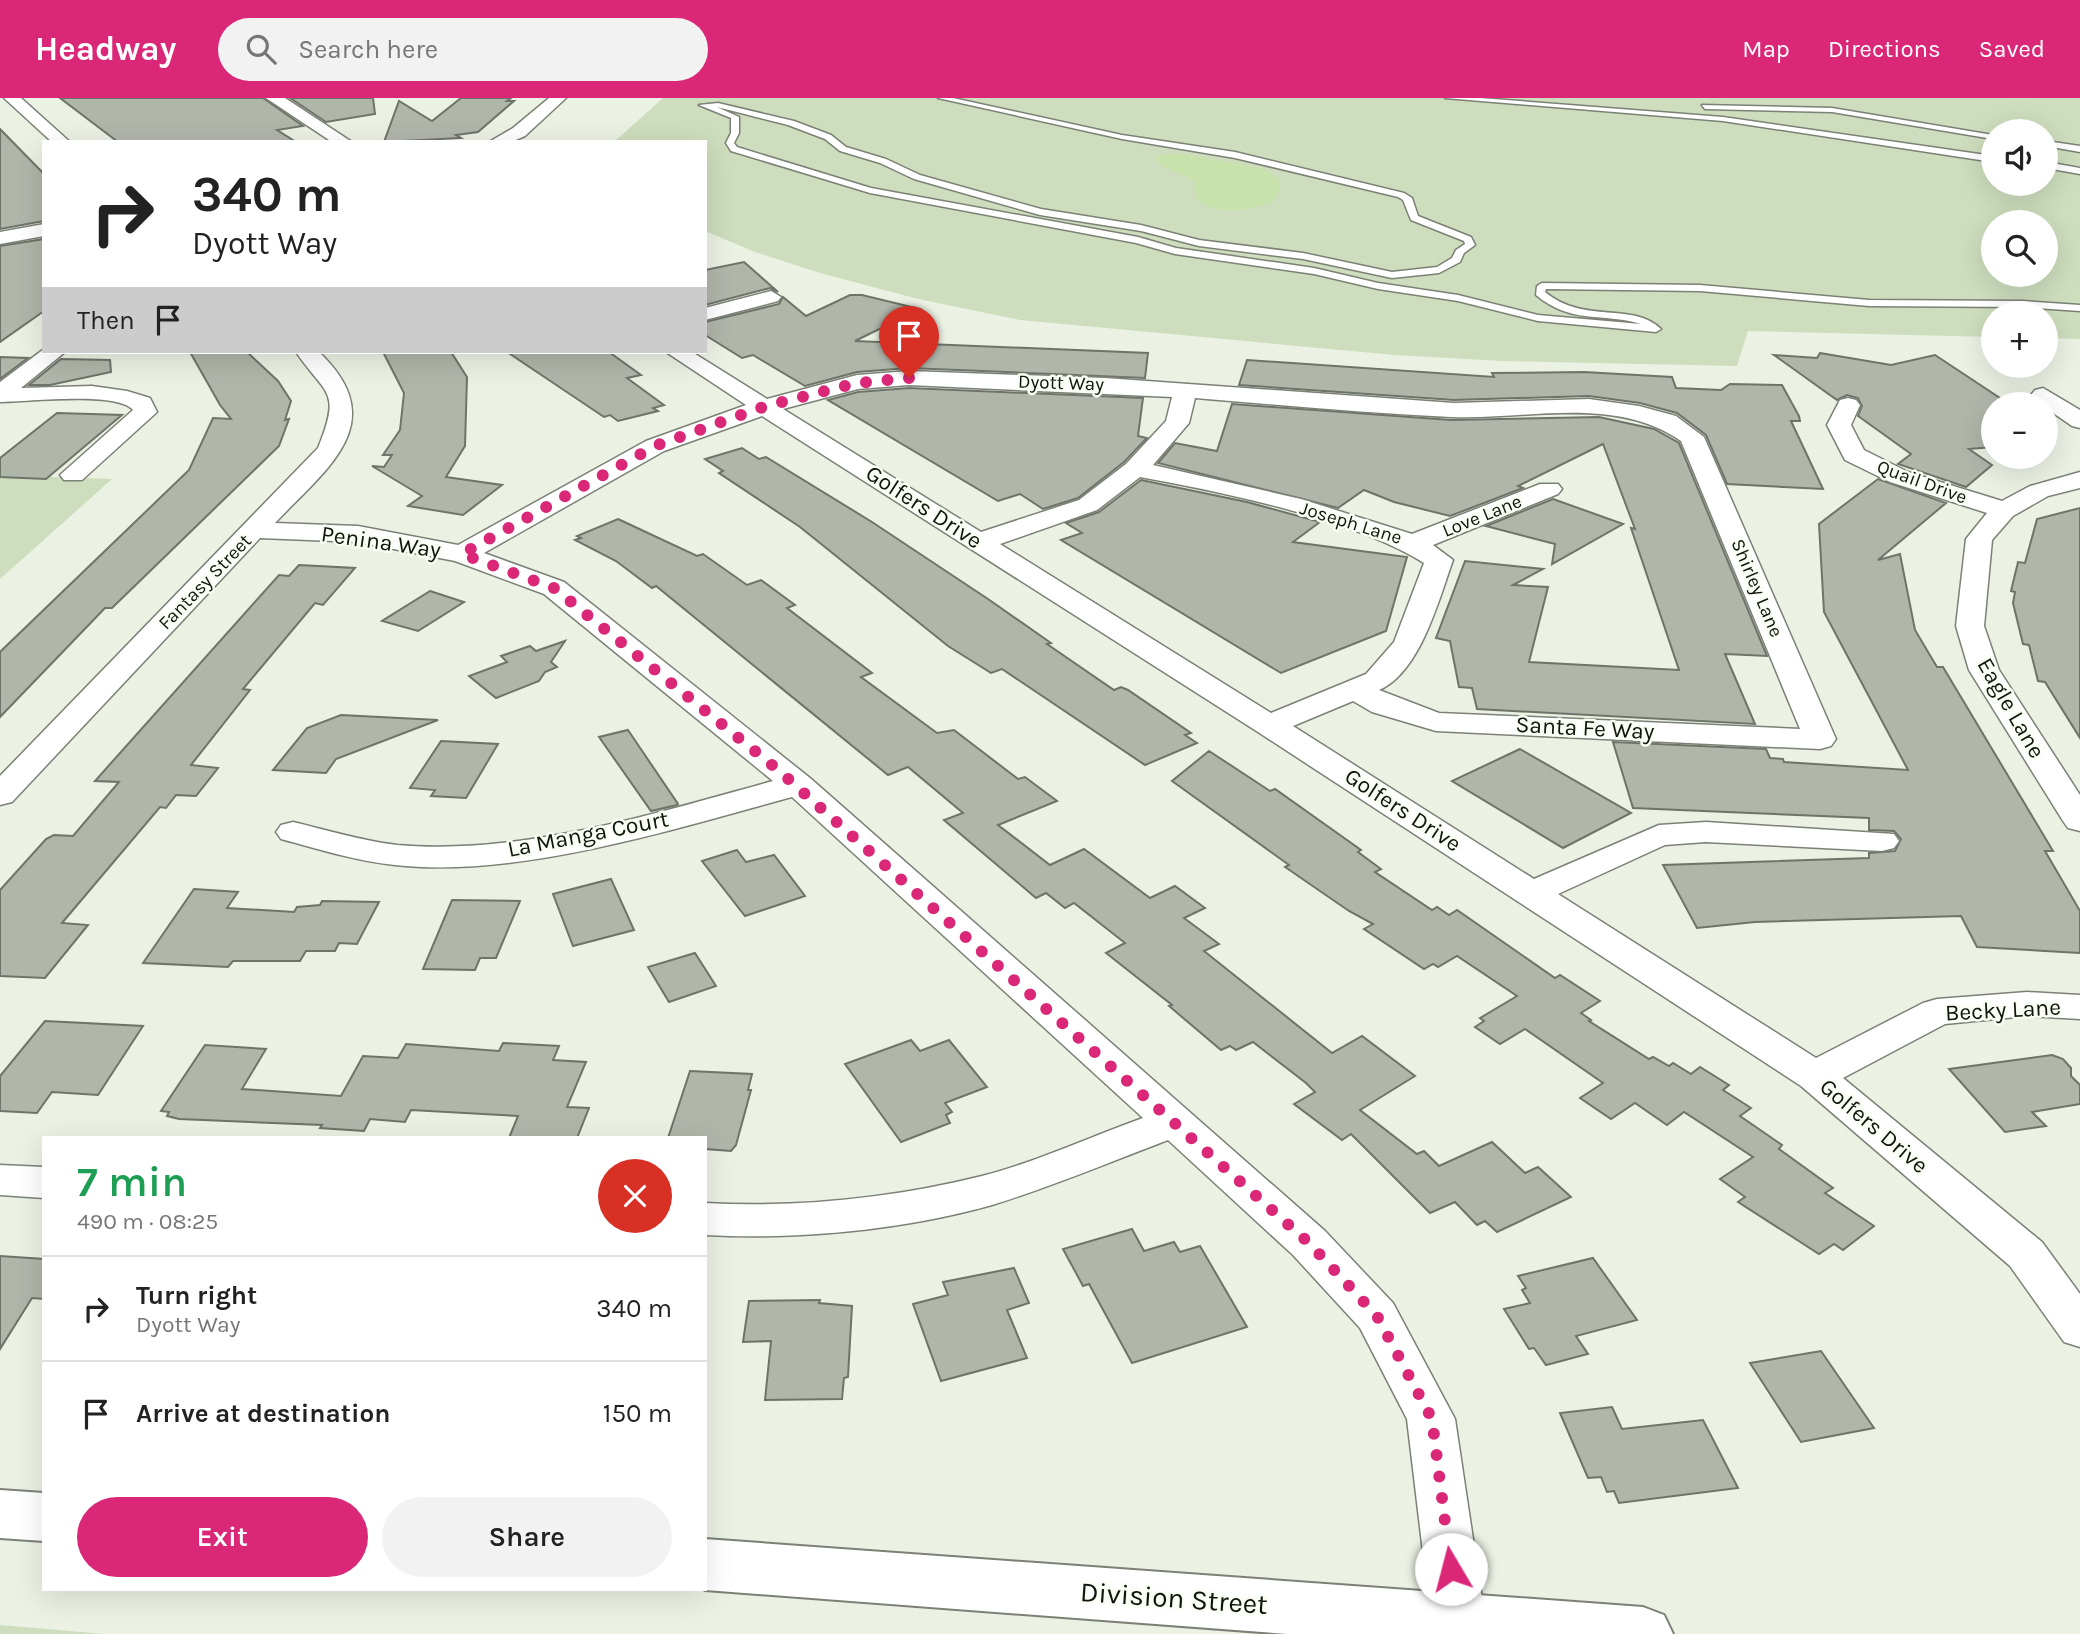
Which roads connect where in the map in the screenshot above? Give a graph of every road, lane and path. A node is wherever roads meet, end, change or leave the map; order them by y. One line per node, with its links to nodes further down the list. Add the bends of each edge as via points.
1 (12, 98): 8 (street)
2 (274, 98): 9 (street)
3 (558, 98): 10 (street, via 519,132)
4 (942, 98): 19 (lane, via 1125,138 1235,155 1401,195 1407,198 1414,218 1459,233 1470,245 1444,269 1403,275 1199,243 1012,206 917,177 794,125 718,105 702,106 735,117 730,143 734,149 838,182 1175,251 1446,296 1553,321 1656,329 1640,321 1567,312 1540,293 1542,286 1553,283 1716,289 1869,303 1994,303)
5 (1449, 98): 13 (lane, via 1723,119)
6 (1583, 98): 7 (lane, via 1832,110)
7 (1981, 135)
8 (60, 140)
9 (341, 140)
10 (501, 140)
11 (2058, 146): 12 (lane)
12 (2080, 149)
13 (1981, 157)
14 (2058, 167): 15 (lane)
15 (2080, 171)
16 (42, 230): 17 (street)
17 (0, 238)
18 (771, 297): 20 (street)
19 (2080, 309)
20 (707, 313)
21 (51, 354): 25 (street)
22 (309, 354): 36 (street, Fantasy Street, via 339,389 342,419 329,451)
23 (680, 354): 27 (street, Golfers Drive)
24 (1185, 390): 27 (street, Dyott Way, via 909,378 857,383); 30 (street, Dyott Way, via 1454,410 1589,406 1658,418); 31 (street, via 1177,423)
25 (0, 394): 32 (street, via 102,392 142,403 145,412)
26 (1848, 405): 35 (street, Quail Drive, via 1839,425 1854,454 1899,477)
27 (766, 406): 37 (street, Golfers Drive); 39 (street, Dyott Way, via 655,446)
28 (2058, 406): 29 (street)
29 (2080, 421)
30 (1692, 437): 42 (street, Shirley Lane)
31 (1135, 470): 37 (street, via 1088,505); 38 (street, Joseph Lane, via 1209,481)
32 (73, 475)
33 (2080, 480): 35 (street, Eagle Lane, via 2039,491)
34 (1549, 489): 38 (street, Love Lane)
35 (2004, 510): 45 (street, Eagle Lane, via 1979,539 1970,626 1984,670)
36 (255, 530): 39 (street, Penina Way, via 358,534); 44 (street, Fantasy Street)
37 (978, 541): 41 (street, Golfers Drive)
38 (1414, 543): 40 (street, Joseph Lane, via 1439,560 1408,644 1377,680)
39 (462, 554): 43 (street, Penina Way, via 554,588)
40 (1357, 691): 41 (street, Joseph Lane); 42 (street, Santa Fe Way, via 1383,705 1436,722)
41 (1269, 725): 48 (street, Golfers Drive)
42 (1820, 739)
43 (797, 785): 46 (street, La Manga Court, via 642,827 532,849 405,856); 51 (street, Penina Way)
44 (0, 795)
45 (2080, 821)
46 (293, 832)
47 (1882, 841): 48 (street, via 1706,832 1659,835)
48 (1532, 893): 50 (street, Golfers Drive)
49 (2080, 1007): 50 (street, Becky Lane, via 2027,1004 1937,1012)
50 (1815, 1076): 55 (street, Golfers Drive, via 2026,1254)
51 (1172, 1123): 54 (street, via 988,1190 863,1214 741,1222); 59 (street, Penina Way, via 1309,1243 1377,1316 1432,1419)
52 (0, 1181): 53 (street)
53 (42, 1183)
54 (707, 1219)
55 (2080, 1329)
56 (0, 1514): 57 (street)
57 (42, 1517)
58 (707, 1564): 59 (street, Division Street)
59 (1458, 1619): 60 (street, Division Street)
60 (1643, 1634)

